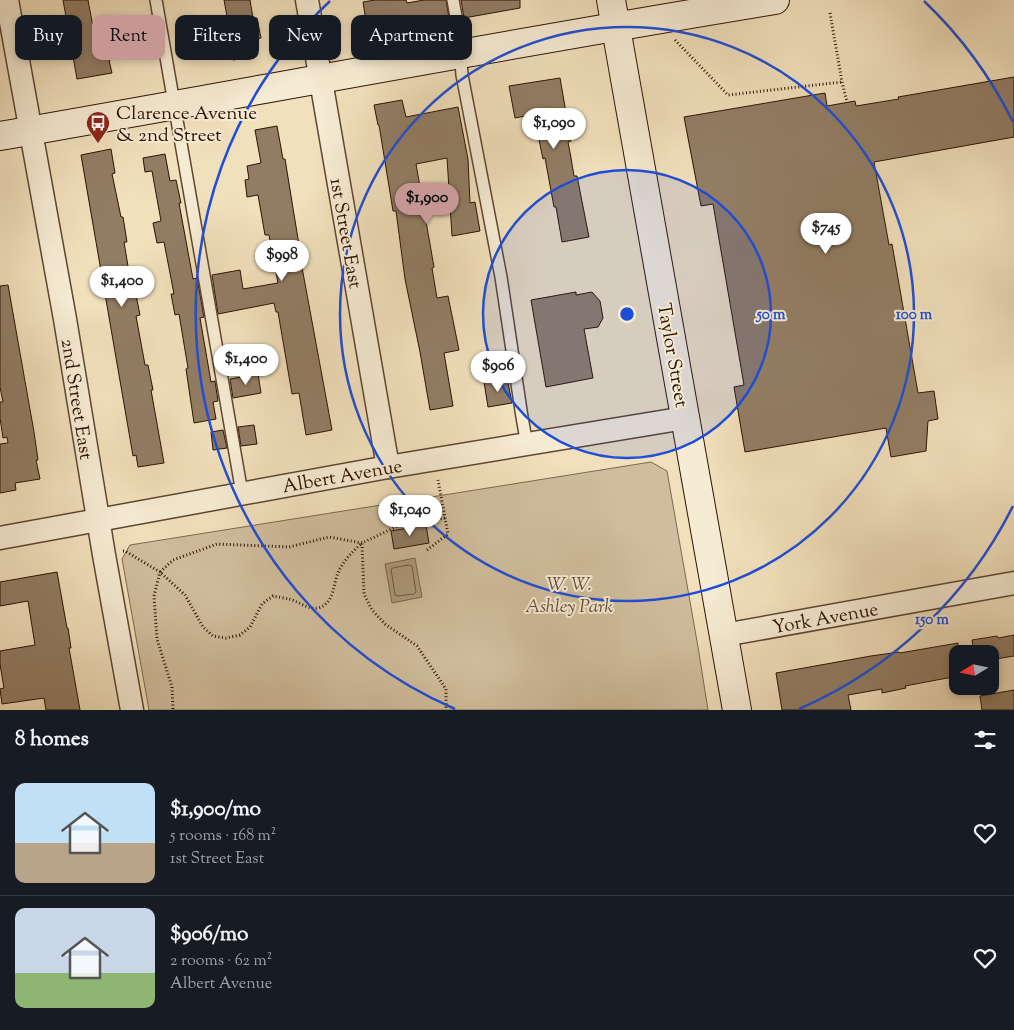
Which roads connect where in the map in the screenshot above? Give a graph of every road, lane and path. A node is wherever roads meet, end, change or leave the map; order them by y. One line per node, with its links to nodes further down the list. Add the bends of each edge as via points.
1 (7, 0): 18 (street, 2nd Street East)
2 (156, 0): 17 (lane)
3 (307, 0): 14 (street, 1st Street East)
4 (453, 0): 8 (lane)
5 (611, 0): 9 (main road, Taylor Street)
6 (767, 1): 9 (main road)
7 (830, 13): 15 (path)
8 (456, 15)
9 (616, 26): 11 (main road); 20 (main road, Taylor Street)
10 (675, 40): 15 (path, via 728,95)
11 (472, 52)
12 (425, 60): 14 (main road)
13 (461, 60): 21 (lane, via 501,277)
14 (321, 78): 17 (main road); 23 (street, 1st Street East)
15 (842, 82): 16 (path)
16 (847, 102)
17 (174, 106): 18 (main road); 24 (lane)
18 (31, 131): 19 (main road); 26 (street, 2nd Street East)
19 (0, 136)
20 (685, 418): 21 (street, Albert Avenue); 33 (main road, Taylor Street)
21 (527, 444): 22 (street, Albert Avenue)
22 (434, 459): 23 (street, Albert Avenue); 25 (path)
23 (388, 467): 24 (street, Albert Avenue)
24 (242, 493): 26 (street, Albert Avenue)
25 (445, 518): 28 (path, via 398,526); 29 (path, via 448,534)
26 (98, 520): 27 (street, Albert Avenue); 30 (street, 2nd Street East)
27 (0, 538)
28 (362, 543): 31 (path, via 329,537 289,548 217,544 173,560); 31 (path, via 349,555 338,573 328,602 318,608 273,596 262,604 250,627 240,635 226,638 213,636 203,628 185,594); 36 (path, via 364,594 372,610 417,646 446,689)
29 (426, 550)
30 (104, 555): 31 (path, via 125,551); 34 (street, 2nd Street East)
31 (160, 572): 35 (path, via 154,596 157,639 172,687)
32 (1014, 583): 33 (street, York Avenue)
33 (724, 635): 37 (main road, Taylor Street)
34 (132, 710)
35 (173, 710)
36 (446, 710)
37 (737, 710)

